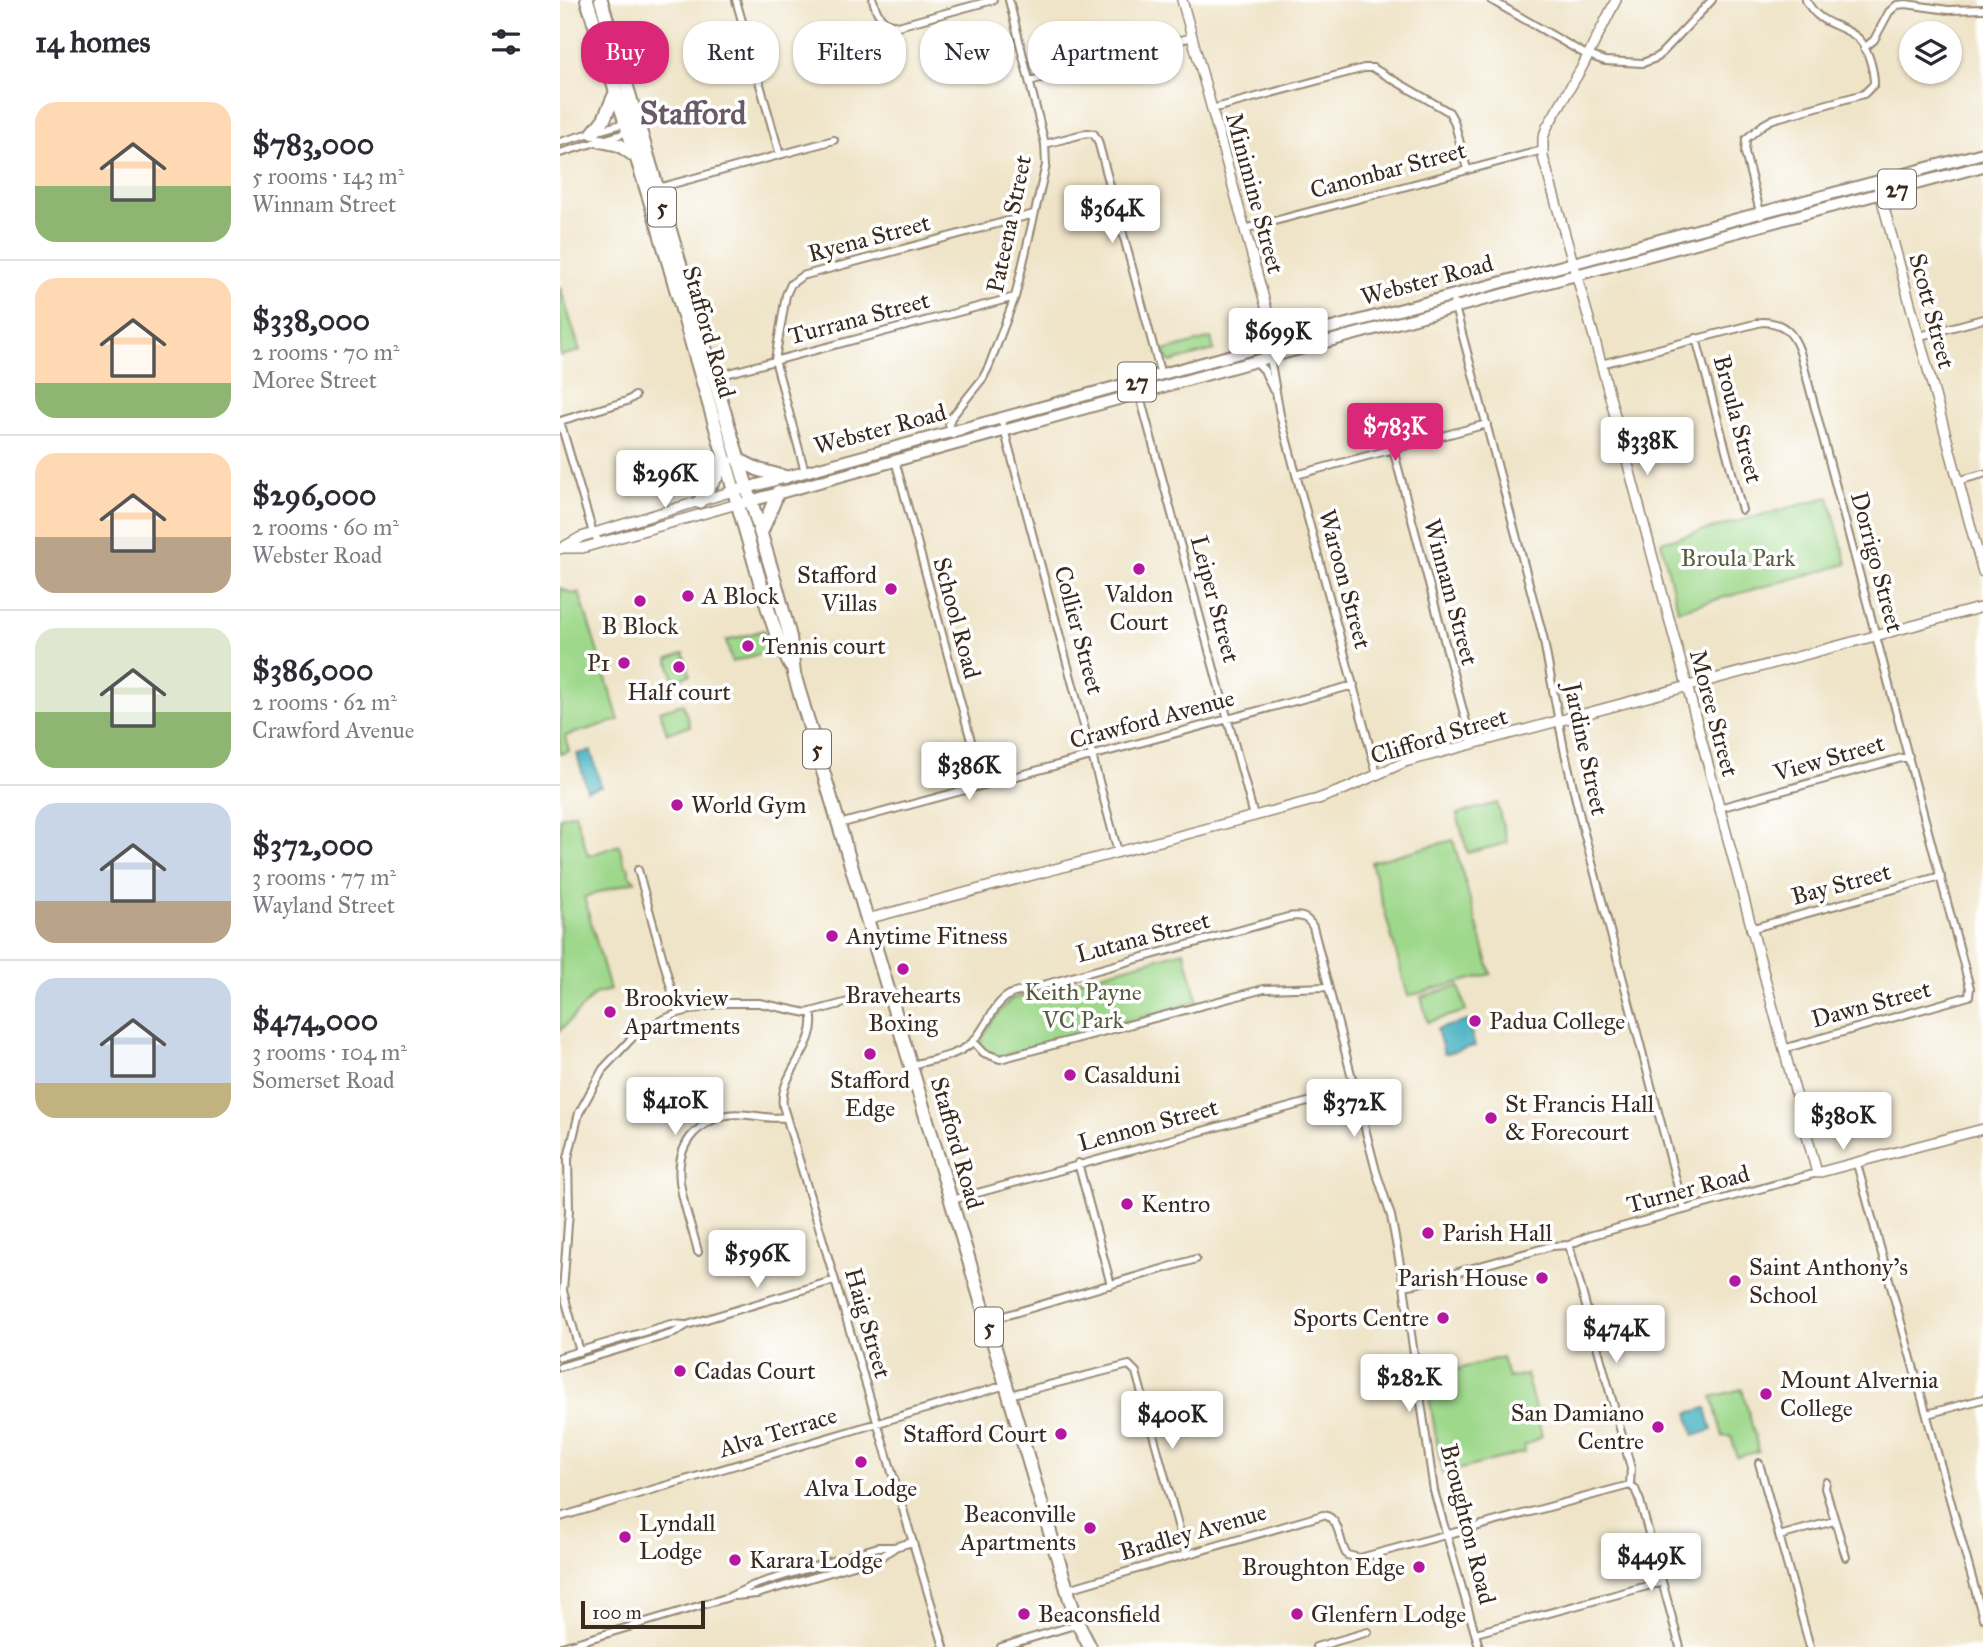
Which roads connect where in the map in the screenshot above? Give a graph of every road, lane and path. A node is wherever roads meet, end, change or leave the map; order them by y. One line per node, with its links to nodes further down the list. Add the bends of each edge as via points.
1 (587, 0): 19 (highway, Stafford Road / 5)
2 (601, 0): 21 (highway, Stafford Road / 5)
3 (736, 0): 29 (street)
4 (873, 0): 5 (street, via 887,24 898,26)
5 (993, 0)
6 (1009, 0): 17 (street, Pateena Street)
7 (1182, 0): 13 (street, Minimine Street)
8 (1491, 0): 16 (street)
9 (1616, 0): 16 (street)
10 (1712, 0): 16 (street, via 1653,61 1609,62)
11 (1806, 0): 15 (street, via 1820,18 1855,36)
12 (1983, 9): 15 (street, via 1897,5)
13 (1192, 37): 14 (street); 20 (street, Minimine Street)
14 (1183, 39)
15 (1864, 48): 36 (street, via 1874,81 1868,92 1773,119 1746,139 1745,153)
16 (1588, 55): 26 (street, via 1548,127)
17 (1028, 73)
18 (1031, 84): 25 (street, Pateena Street)
19 (615, 94): 21 (highway, Stafford Road / 5); 22 (highway)
20 (1212, 109): 32 (street, via 1373,68 1451,115); 39 (street, Minimine Street)
21 (632, 126): 22 (street); 22 (street); 30 (highway, Stafford Road / 5); 34 (highway, Stafford Road / 5)
22 (597, 137): 24 (street); 27 (street); 30 (highway)
23 (835, 140): 29 (street)
24 (560, 142)
25 (1045, 144): 37 (street, Pateena Street); 52 (street, via 1087,133 1098,141)
26 (1543, 150): 32 (street, Canonbar Street); 40 (street, Moree Street)
27 (560, 153)
28 (1983, 153): 33 (main road, Webster Road / 27)
29 (780, 155): 34 (street)
30 (635, 156): 63 (highway, Stafford Road / 5)
31 (1983, 166): 35 (main road, Webster Road / 27)
32 (1466, 169): 39 (street, Canonbar Street)
33 (1877, 181): 35 (street, Scott Street); 36 (main road, Webster Road / 27)
34 (656, 188): 53 (highway, Stafford Road / 5)
35 (1880, 193): 38 (main road, Webster Road / 27); 45 (street, Scott Street)
36 (1760, 212): 38 (street); 40 (main road, Webster Road / 27)
37 (1034, 214): 42 (street, Pateena Street); 49 (street, Ryena Street, via 802,276 786,295)
38 (1763, 224): 41 (main road, Webster Road / 27)
39 (1244, 229): 47 (street, Minimine Street, via 1273,332)
40 (1573, 263): 41 (street, Moree Street); 43 (main road, Webster Road / 27)
41 (1576, 275): 43 (main road, Webster Road / 27); 51 (street, Moree Street)
42 (1015, 297): 49 (street, Turrana Street); 60 (street, Pateena Street, via 989,366 953,414)
43 (1454, 301): 47 (main road, Webster Road / 27); 48 (main road, Webster Road / 27); 59 (street, Jardine Street)
44 (1983, 319): 45 (street)
45 (1920, 336): 69 (street, Scott Street)
46 (1696, 338): 51 (street, Dorrigo Street); 73 (street, Broula Street); 80 (street, Dorrigo Street, via 1762,322 1779,324 1792,334)
47 (1272, 344): 48 (street, Minimine Street); 52 (main road, Webster Road / 27)
48 (1270, 357): 50 (main road, Webster Road / 27); 55 (street, Waroon Street)
49 (775, 360): 53 (street, Turrana Street); 65 (street)
50 (1255, 361): 54 (main road, Webster Road / 27); 55 (street, Waroon Street)
51 (1601, 364): 83 (street, Moree Street)
52 (1161, 375): 58 (main road, Webster Road / 27)
53 (713, 377): 63 (highway, Stafford Road / 5)
54 (1139, 393): 58 (main road, Webster Road / 27); 84 (street, Leiper Street)
55 (1275, 394): 67 (street, Waroon Street)
56 (635, 396): 57 (street)
57 (560, 421): 74 (street)
58 (1003, 424): 60 (main road, Webster Road / 27); 61 (main road, Webster Road / 27); 87 (street, Collier Street)
59 (1487, 424): 62 (street); 85 (street, Jardine Street, via 1549,659)
60 (951, 432): 61 (street); 65 (main road, Webster Road / 27)
61 (955, 443): 64 (main road, Webster Road / 27)
62 (1393, 449): 67 (street); 86 (street, Winnam Street)
63 (730, 458): 68 (highway); 71 (highway, Stafford Road / 5); 72 (highway)
64 (895, 460): 70 (main road, Webster Road / 27); 90 (street, School Road)
65 (805, 472): 68 (main road, Webster Road / 27)
66 (1983, 474): 69 (street)
67 (1296, 475): 82 (street, Waroon Street)
68 (785, 477): 71 (main road, Webster Road / 27)
69 (1957, 481): 78 (street, Scott Street)
70 (778, 492): 71 (main road, Webster Road / 27); 75 (highway)
71 (742, 496): 72 (street, Webster Road); 75 (highway, Stafford Road / 5); 76 (street, Webster Road); 81 (highway, Stafford Road / 5, via 779,642)
72 (699, 502): 74 (street, Webster Road)
73 (1742, 510)
74 (593, 533): 76 (street); 77 (street, Webster Road)
75 (760, 534): 81 (highway, Stafford Road / 5, via 790,638)
76 (600, 543): 77 (street, Webster Road)
77 (561, 548)
78 (1983, 572)
79 (1983, 607): 80 (street, Clifford Street)
80 (1876, 635): 83 (street, Clifford Street); 88 (street, Dorrigo Street)
81 (794, 674): 93 (highway, Stafford Road / 5)
82 (1354, 685): 84 (street, Crawford Avenue); 89 (street, Waroon Street)
83 (1687, 686): 85 (street, Clifford Street); 91 (street, Moree Street)
84 (1228, 719): 87 (street, Crawford Avenue); 92 (street, Leiper Street)
85 (1559, 721): 86 (street, Clifford Street); 115 (street, Jardine Street, via 1581,825)
86 (1472, 744): 89 (street, Clifford Street)
87 (1093, 755): 90 (street, Crawford Avenue); 94 (street, Collier Street)
88 (1909, 756): 91 (street, View Street); 96 (street, Dorrigo Street)
89 (1377, 774): 92 (street, Clifford Street, via 1334,794)
90 (983, 785): 93 (street, Crawford Avenue)
91 (1719, 808): 99 (street, Moree Street)
92 (1254, 816): 94 (street, Clifford Street)
93 (839, 824): 98 (highway, Stafford Road / 5)
94 (1118, 852): 98 (street, Clifford Street)
95 (638, 870): 104 (street)
96 (1941, 876): 99 (street, Bay Street); 102 (street, Dorrigo Street)
97 (1305, 917): 100 (street, Broughton Road, via 1313,927); 105 (street, Lutana Street, via 1288,917 1011,994 998,1004)
98 (867, 919): 101 (highway, Stafford Road / 5)
99 (1750, 929): 106 (street, Moree Street)
100 (1328, 987): 105 (street, via 1264,989 1000,1059); 108 (street, Broughton Road)
101 (889, 991): 103 (street); 107 (highway, Stafford Road / 5)
102 (1969, 996): 106 (street, Dawn Street)
103 (811, 1012): 104 (street, via 759,1003 721,1003); 109 (street, Haig Street, via 811,1030 782,1096)
104 (678, 1013): 124 (street, via 627,1043 599,1074 576,1121 568,1158 563,1291)
105 (973, 1041): 107 (street, via 956,1052)
106 (1783, 1049): 113 (street, Moree Street)
107 (912, 1065): 114 (highway, Stafford Road / 5)
108 (1355, 1089): 111 (street, Lennon Street); 121 (street, Broughton Road, via 1391,1216)
109 (786, 1117): 117 (street, via 736,1114 718,1118 701,1127 685,1145 680,1184); 119 (street, Haig Street)
110 (1983, 1129): 112 (street, Turner Road)
111 (1078, 1163): 114 (street, Lennon Street); 120 (street)
112 (1857, 1164): 113 (street, Turner Road); 129 (street)
113 (1817, 1174): 115 (street, Turner Road)
114 (952, 1200): 122 (highway, Stafford Road / 5)
115 (1684, 1210): 116 (street, Turner Road)
116 (1569, 1245): 121 (street, Turner Road); 133 (street, via 1632,1471)
117 (698, 1252)
118 (1196, 1259): 120 (street)
119 (835, 1280): 123 (street); 130 (street, Haig Street)
120 (1111, 1285): 122 (street)
121 (1404, 1286): 136 (street, Broughton Road, via 1432,1476)
122 (987, 1321): 127 (highway, Stafford Road / 5)
123 (687, 1325): 124 (street, via 671,1324); 126 (street, via 674,1333)
124 (580, 1352): 125 (street)
125 (560, 1357)
126 (560, 1367)
127 (1008, 1390): 130 (street, Alva Terrace); 139 (street, via 1129,1365 1136,1372); 142 (highway, Stafford Road / 5)
128 (1983, 1399): 129 (street)
129 (1927, 1414): 143 (street)
130 (877, 1423): 134 (street, Alva Terrace); 138 (street, Haig Street)
131 (1759, 1463): 137 (street)
132 (1826, 1482): 135 (street)
133 (1630, 1485): 136 (street); 141 (street, via 1638,1494)
134 (560, 1517)
135 (1834, 1521): 137 (street); 140 (street)
136 (1447, 1534): 139 (street, Bradley Avenue, via 1353,1558 1345,1552 1330,1516 1319,1516); 146 (street, Broughton Road)
137 (1779, 1536): 155 (street)
138 (913, 1542): 147 (street, via 754,1585 729,1597); 148 (street, Haig Street)
139 (1186, 1554): 142 (street, Bradley Avenue)
140 (1846, 1557)
141 (1662, 1582): 146 (street); 154 (street)
142 (1068, 1589): 144 (highway, Stafford Road / 5)
143 (1983, 1618)
144 (1078, 1624): 149 (street); 150 (highway, Stafford Road / 5); 151 (highway, Stafford Road / 5)
145 (1368, 1632): 152 (street)
146 (1476, 1633): 153 (street, Broughton Road)
147 (562, 1647)
148 (944, 1647)
149 (1002, 1647)
150 (1079, 1647)
151 (1090, 1647)
152 (1316, 1647)
153 (1479, 1647)
154 (1680, 1647)
155 (1810, 1647)

